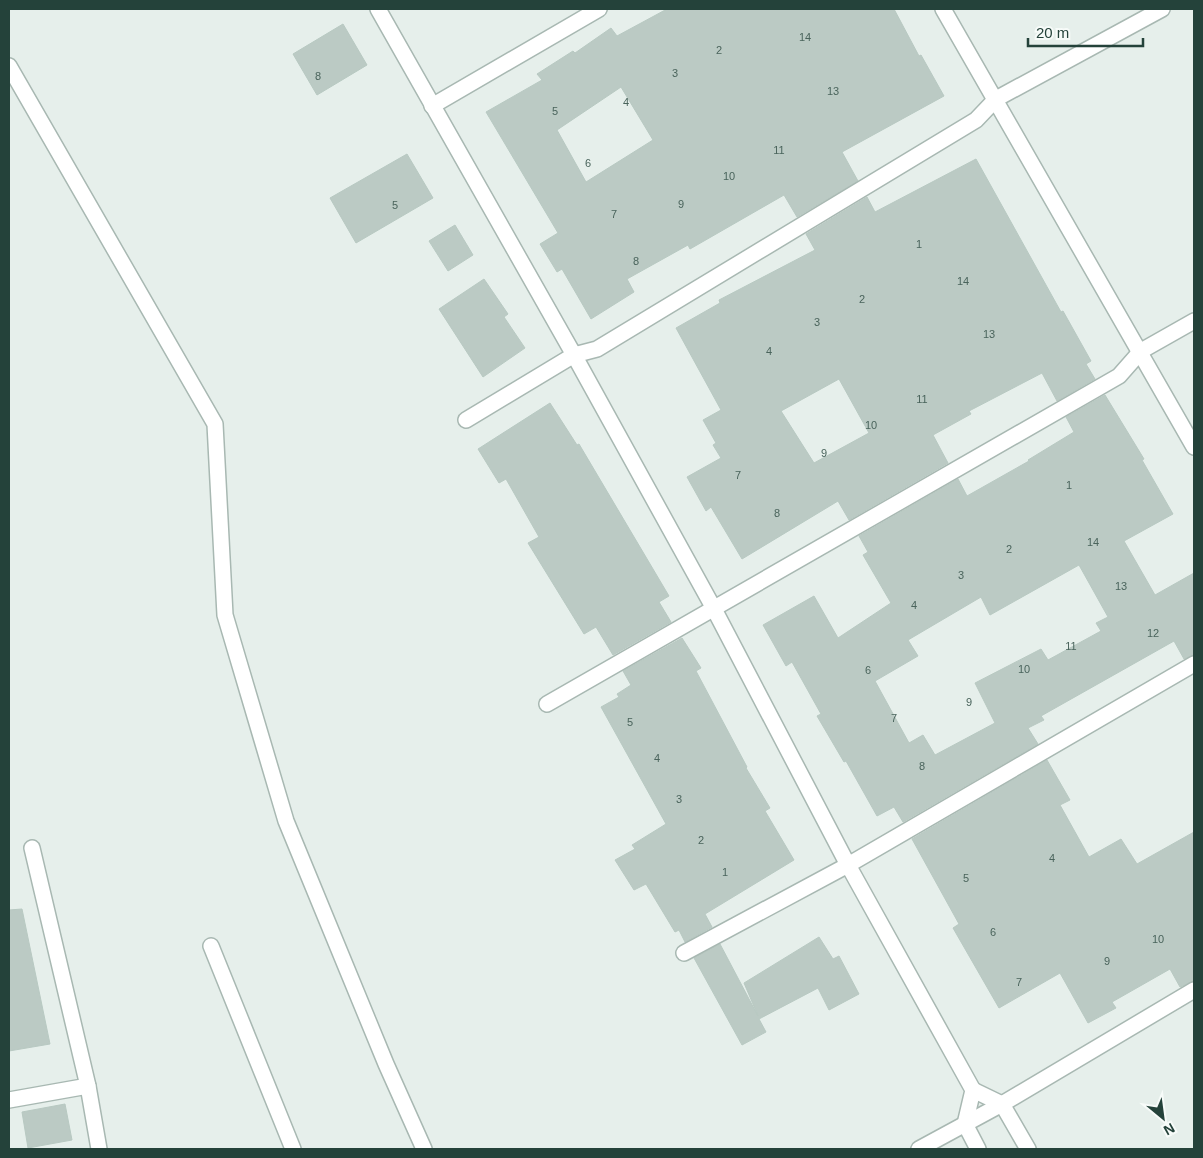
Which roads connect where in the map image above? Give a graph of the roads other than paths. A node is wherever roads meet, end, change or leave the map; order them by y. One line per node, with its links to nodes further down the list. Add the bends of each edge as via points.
1 (378, 9): 7 (street)
2 (599, 9): 7 (street)
3 (943, 9): 6 (street)
4 (1162, 9): 6 (street)
5 (9, 66): 28 (street, via 215,424 225,615 286,821)
6 (996, 99): 9 (street); 10 (street, via 976,120 597,349)
7 (432, 106): 10 (street)
8 (1194, 322): 9 (street)
9 (1141, 352): 12 (street); 13 (street, via 1119,376)
10 (574, 355): 11 (street); 13 (street)
11 (466, 420)
12 (1194, 447)
13 (713, 608): 15 (street); 17 (street)
14 (1194, 664): 17 (street)
15 (547, 704)
16 (32, 848): 21 (street)
17 (848, 864): 19 (street); 22 (street)
18 (211, 946): 27 (street)
19 (684, 953)
20 (1194, 990): 24 (street)
21 (88, 1086): 23 (street); 26 (street)
22 (973, 1090): 24 (street); 25 (street)
23 (9, 1100)
24 (1002, 1104): 25 (street); 31 (street)
25 (965, 1124): 29 (street); 30 (street)
26 (99, 1149)
27 (293, 1149)
28 (424, 1149)
29 (919, 1149)
30 (978, 1149)
31 (1028, 1149)

